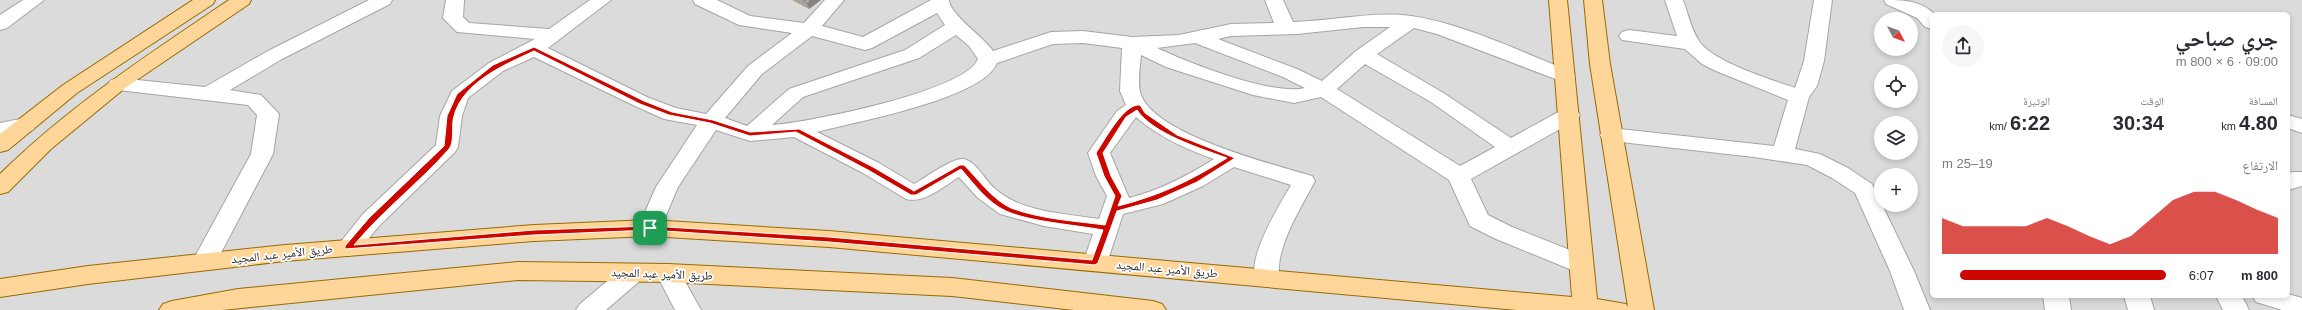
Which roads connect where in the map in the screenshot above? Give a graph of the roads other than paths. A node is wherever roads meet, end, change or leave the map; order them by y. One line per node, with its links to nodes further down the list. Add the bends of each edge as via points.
1 (35, 0): 16 (street)
2 (206, 0): 39 (main road, via 70,89)
3 (242, 0): 31 (main road)
4 (383, 0): 33 (street, via 275,55)
5 (455, 0): 22 (street, via 454,18 464,28)
6 (602, 0): 22 (street)
7 (702, 0): 21 (street, via 746,21)
8 (834, 0): 21 (street)
9 (1274, 0): 20 (street)
10 (1558, 0): 30 (main road)
11 (1593, 0): 44 (main road)
12 (1674, 0): 26 (street)
13 (1823, 0): 34 (street, via 1814,61 1807,86)
14 (1893, 0): 17 (street, via 1924,14)
15 (940, 2): 19 (street); 21 (street, via 865,44)
16 (3, 21)
17 (1930, 21)
18 (1411, 22): 20 (street, via 1363,21); 28 (street); 30 (street, via 1449,31)
19 (958, 25): 29 (street, via 984,49); 43 (street, via 912,54 796,92)
20 (1286, 28): 24 (street, via 1231,30)
21 (808, 29): 37 (street, via 755,70)
22 (554, 35): 27 (street)
23 (1629, 36): 26 (street)
24 (1196, 38): 25 (street); 32 (street, via 1290,73)
25 (1132, 43): 29 (street, via 1083,37 1051,38); 32 (street, via 1173,63 1252,89 1294,97); 35 (street, via 1131,95)
26 (1691, 44): 34 (street, via 1706,58)
27 (534, 49): 37 (street, via 671,114); 55 (street, via 496,67 459,95 451,116 447,147 371,220)
28 (1363, 55): 32 (street); 46 (street, via 1446,102)
29 (988, 59): 42 (street, via 984,67 962,83 923,100)
30 (1565, 76): 36 (main road)
31 (118, 84): 33 (street); 52 (main road, via 43,144)
32 (1324, 90): 49 (street)
33 (209, 94): 56 (street, via 254,99 268,114 262,154)
34 (1799, 97): 47 (street)
35 (1138, 106): 48 (street, via 1143,114 1175,136); 53 (street, via 1124,116 1099,153 1118,196)
36 (1569, 115): 46 (street); 58 (main road)
37 (711, 121): 43 (street); 54 (street, via 667,187)
38 (2290, 122): 40 (street)
39 (25, 125): 41 (street); 45 (main road)
40 (2302, 126)
41 (0, 130)
42 (797, 130): 43 (street); 53 (street, via 871,168 914,194 962,166 986,193 1008,209 1044,218)
43 (750, 134)
44 (1611, 135): 47 (street); 74 (main road)
45 (0, 145)
46 (1509, 146): 49 (street)
47 (1783, 155): 75 (street, via 1812,159 1864,189)
48 (1232, 158): 53 (street, via 1195,181); 61 (street, via 1304,181 1269,254)
49 (1459, 176): 58 (street, via 1478,220 1504,234)
50 (2302, 179): 51 (street)
51 (2290, 182)
52 (0, 187)
53 (1111, 219): 57 (street)
54 (650, 228): 55 (main road, طريق الأمير عبد المجيد, via 534,233); 57 (main road, طريق الأمير عبد المجيد, via 829,239)
55 (348, 248): 56 (main road, طريق الأمير عبد المجيد)
56 (204, 262): 62 (main road, طريق الأمير عبد المجيد)
57 (1095, 263): 61 (main road, طريق الأمير عبد المجيد)
58 (1581, 264): 67 (main road)
59 (633, 273): 60 (main road, طريق الأمير عبد المجيد); 69 (main road, طريق الأمير عبد المجيد, via 518,271 238,298); 70 (street)
60 (668, 273): 71 (street); 72 (main road, طريق الأمير عبد المجيد, via 952,287)
61 (1266, 278): 67 (main road, طريق الأمير عبد المجيد)
62 (0, 288)
63 (2056, 298): 76 (street)
64 (2138, 298): 77 (street)
65 (2231, 298): 78 (street)
66 (2272, 298): 68 (street)
67 (1585, 307): 73 (main road, طريق الأمير عبد المجيد)
68 (2302, 307)
69 (172, 310)
70 (589, 310)
71 (688, 310)
72 (1153, 310)
73 (1617, 310)
74 (1641, 310)
75 (1917, 310)
76 (2058, 310)
77 (2141, 310)
78 (2236, 310)

